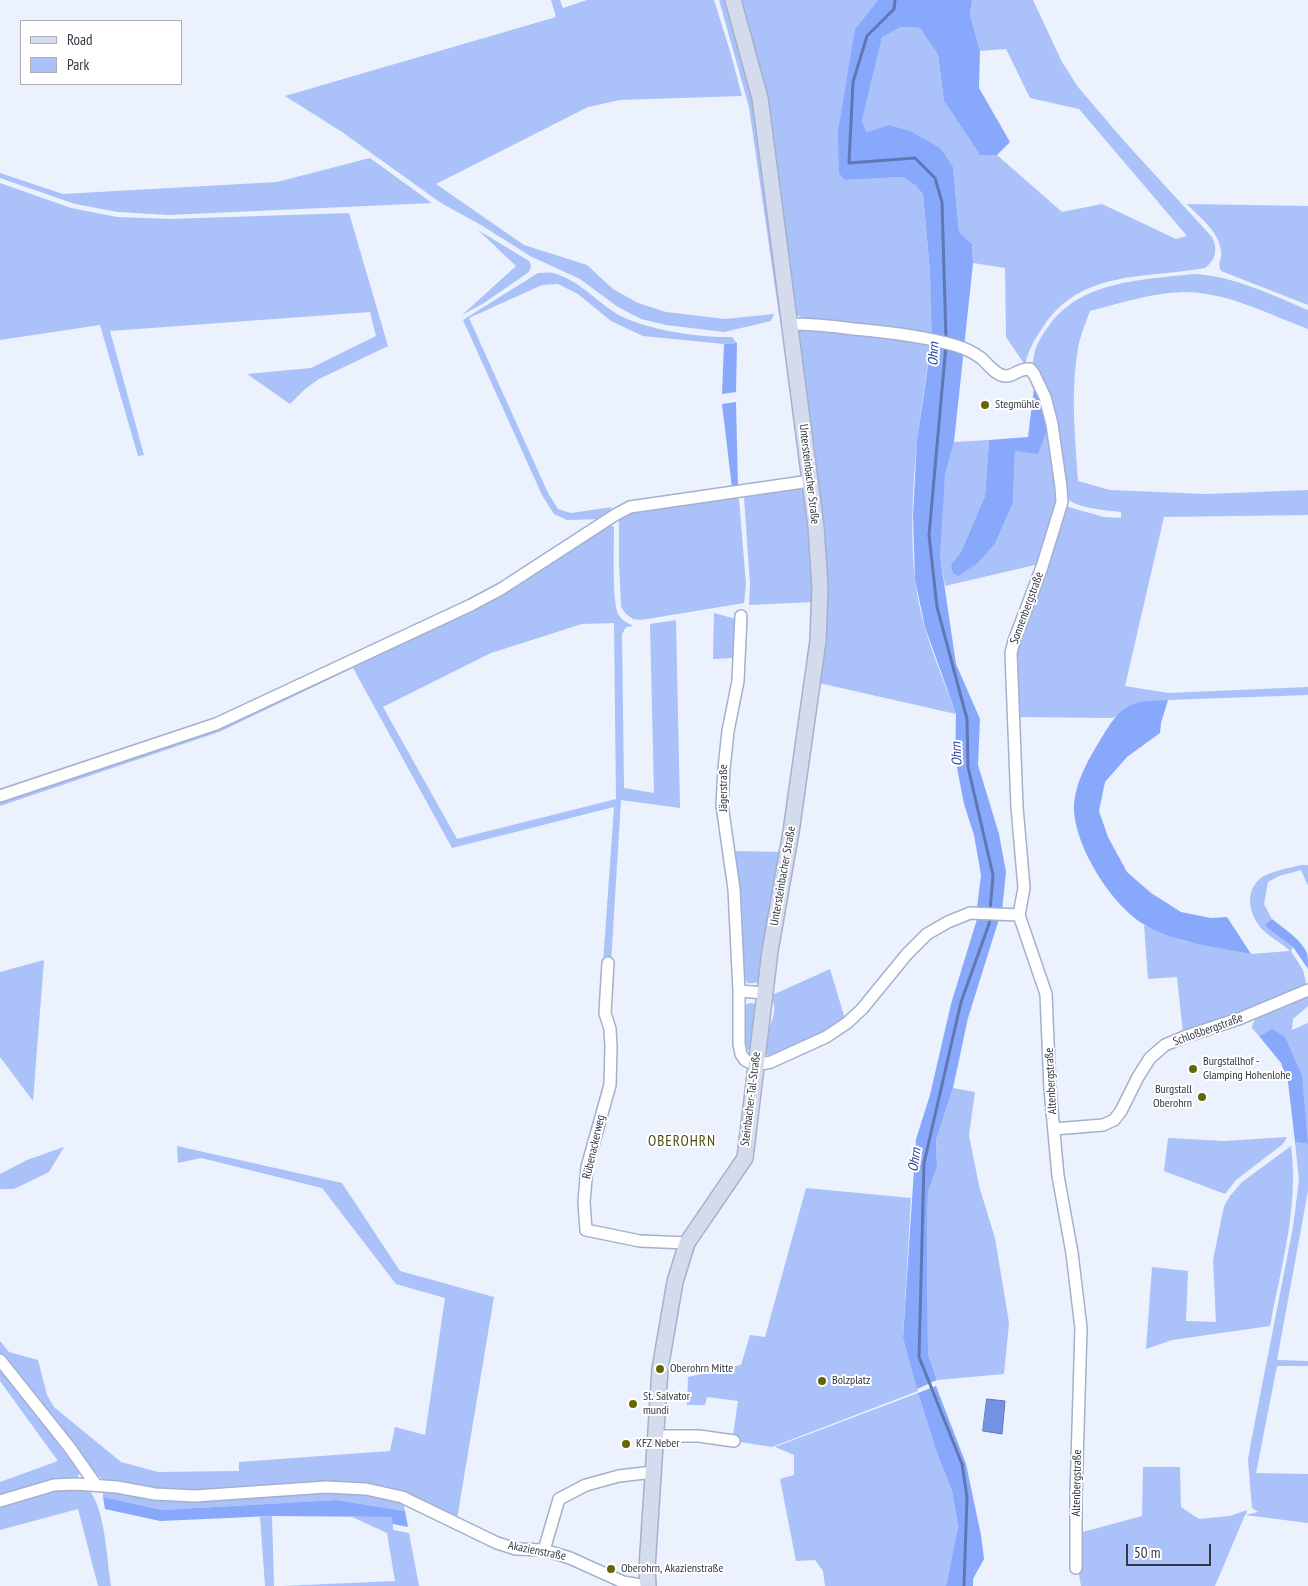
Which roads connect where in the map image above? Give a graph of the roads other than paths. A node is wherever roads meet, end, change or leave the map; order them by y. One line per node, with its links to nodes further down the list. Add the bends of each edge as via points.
1 (733, 0): 2 (main road, Untersteinbacher Straße, via 760,98)
2 (789, 324): 3 (main road, Untersteinbacher Straße); 6 (street, Sonnenbergstraße, via 891,332 959,346 1004,376 1013,375 1022,368 1030,369 1045,397 1052,424 1062,502 1011,653 1017,807 1024,888)
3 (810, 481): 5 (street, via 630,507 501,589 345,665 216,724); 7 (main road, Untersteinbacher Straße, via 819,565 818,641)
4 (741, 616): 10 (street, Jägerstraße, via 738,681 728,731 722,805 734,889)
5 (0, 796)
6 (1019, 915): 12 (street, via 970,913 948,922 927,934 906,954 847,1023 801,1049); 13 (street, Altenbergstraße, via 1046,994)
7 (770, 951): 11 (main road, Steinbacher-Tal-Straße)
8 (608, 963): 14 (street, Rübenackerweg, via 605,1013 612,1047 610,1085 587,1167 586,1230 640,1240)
9 (1308, 990): 13 (street, Schloßbergstraße, via 1165,1045 1150,1058 1114,1120 1103,1125)
10 (739, 991): 11 (street); 12 (street, Jägerstraße, via 741,1054 744,1060)
11 (765, 993): 12 (main road, Steinbacher-Tal-Straße)
12 (755, 1065): 14 (main road, Steinbacher-Tal-Straße, via 745,1158)
13 (1054, 1129): 22 (street, Altenbergstraße, via 1058,1176 1082,1328)
14 (688, 1243): 16 (main road, Steinbacher-Tal-Straße, via 675,1282 660,1369)
15 (0, 1360): 19 (street)
16 (656, 1436): 17 (street, via 699,1436); 18 (main road, Steinbacher-Tal-Straße)
17 (734, 1441)
18 (653, 1472): 21 (street, via 619,1476 586,1485 559,1499); 23 (main road, Steinbacher-Tal-Straße)
19 (96, 1485): 20 (street, Akazienstraße, via 54,1485); 21 (street, Akazienstraße, via 195,1496 326,1487 366,1489 402,1497 497,1543 516,1549)
20 (0, 1501)
21 (544, 1550): 23 (street, Akazienstraße, via 623,1582)
22 (1076, 1568)
23 (647, 1586)

